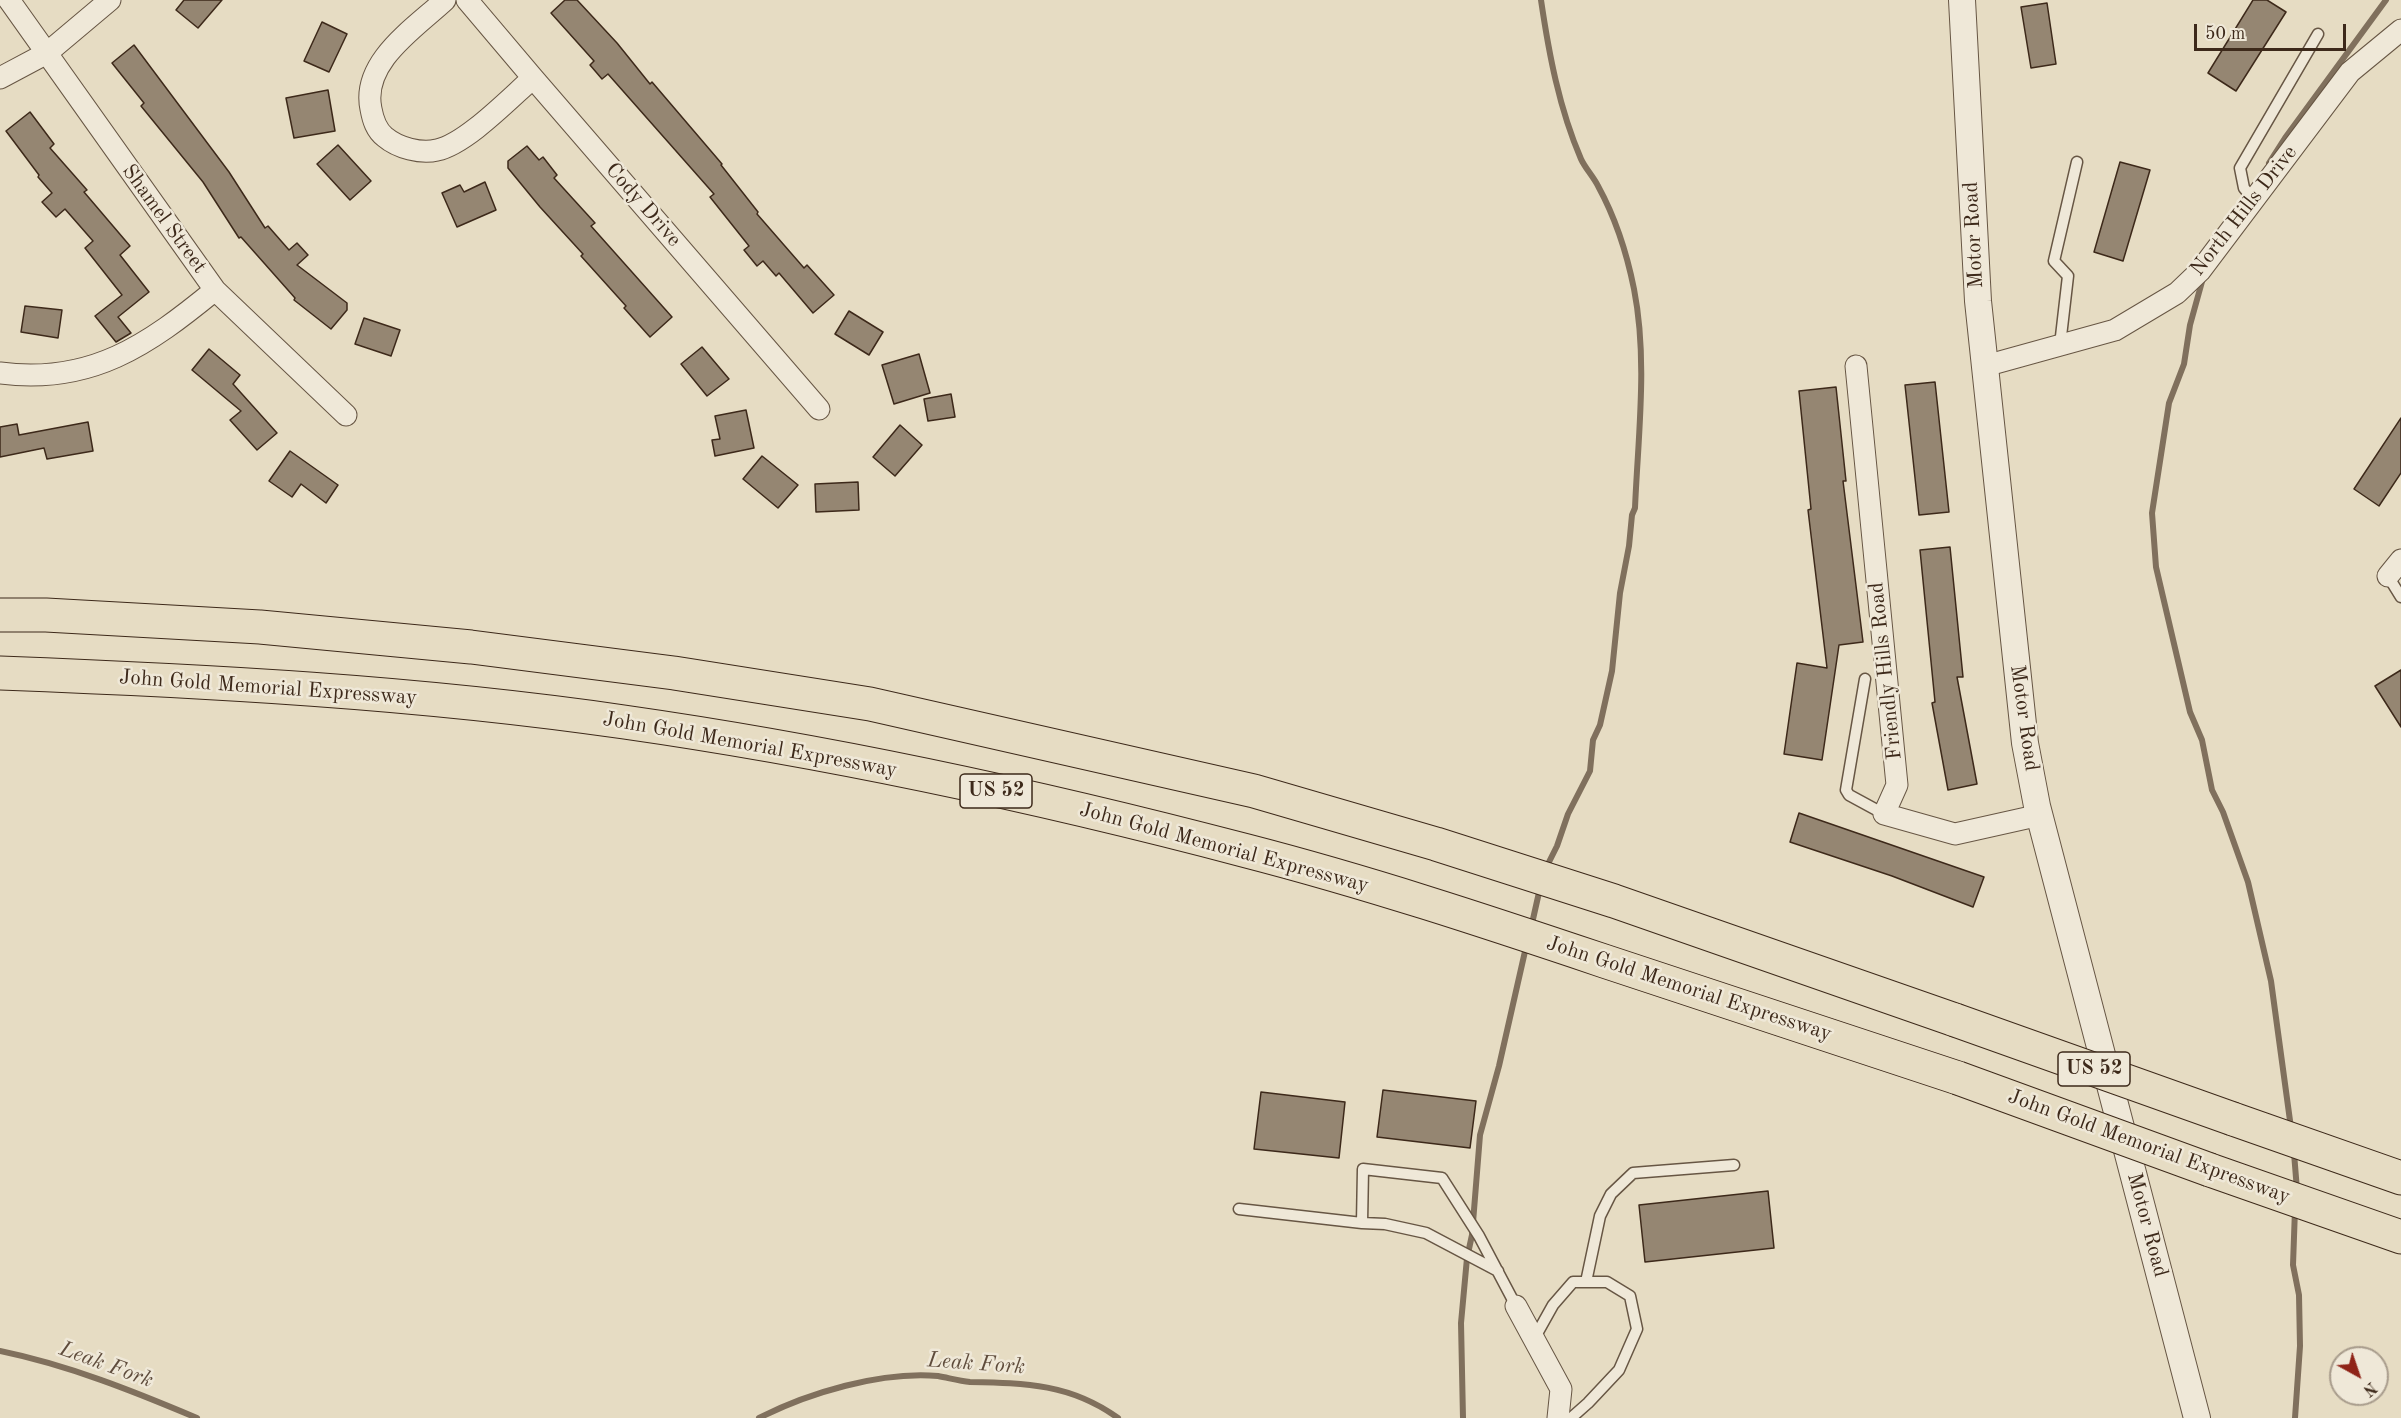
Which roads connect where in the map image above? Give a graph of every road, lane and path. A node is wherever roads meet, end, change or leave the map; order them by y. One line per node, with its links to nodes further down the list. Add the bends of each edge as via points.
1 (9, 0): 8 (street, Shamel Street)
2 (110, 0): 8 (street)
3 (445, 0): 10 (street, via 396,45 371,80 369,100 373,120 382,135 408,148 437,150 453,144)
4 (467, 0): 10 (street, Cody Drive)
5 (1962, 0): 16 (street, Motor Road, via 1977,290)
6 (2401, 30): 12 (street, North Hills Drive, via 2350,72)
7 (2318, 34): 12 (lane, via 2240,168 2244,188)
8 (47, 54): 9 (street); 13 (street, Shamel Street)
9 (0, 78)
10 (533, 78): 18 (street, Cody Drive)
11 (2077, 162): 14 (lane, via 2054,261 2068,276)
12 (2254, 200): 14 (street, North Hills Drive, via 2200,271 2177,293 2115,330)
13 (215, 290): 17 (street, via 172,326 107,362 44,375); 19 (street, Shamel Street)
14 (2060, 345): 16 (street, North Hills Drive)
15 (1856, 366): 25 (street, Friendly Hills Road, via 1897,785)
16 (1985, 366): 26 (street, Motor Road, via 2025,743)
17 (0, 374)
18 (819, 409)
19 (346, 415)
20 (2395, 568): 21 (lane)
21 (2401, 597)
22 (0, 615): 28 (highway, US 52, bridge, via 260,627 471,647 674,673 870,704 1254,791 1625,905)
23 (0, 673): 31 (highway, John Gold Memorial Expressway / US 52, bridge, via 186,680 418,698 623,722 883,767 1046,801 1239,849 1430,903 1958,1078)
24 (1865, 680): 25 (lane, via 1846,790)
25 (1884, 814): 26 (street, via 1955,834)
26 (2040, 815): 38 (street, Motor Road)
27 (1734, 1164): 33 (lane, via 1633,1173 1611,1194 1600,1216)
28 (2401, 1178)
29 (1239, 1209): 30 (lane)
30 (1362, 1223): 32 (lane, via 1426,1233); 32 (lane, via 1363,1169 1442,1178)
31 (2401, 1237)
32 (1498, 1271): 34 (lane)
33 (1586, 1282): 35 (lane, via 1573,1282 1553,1305); 37 (lane, via 1607,1282 1630,1296 1637,1329 1619,1370)
34 (1516, 1306): 35 (street)
35 (1534, 1339): 36 (street, via 1561,1389)
36 (1557, 1418)
37 (1570, 1418)
38 (2197, 1418)

